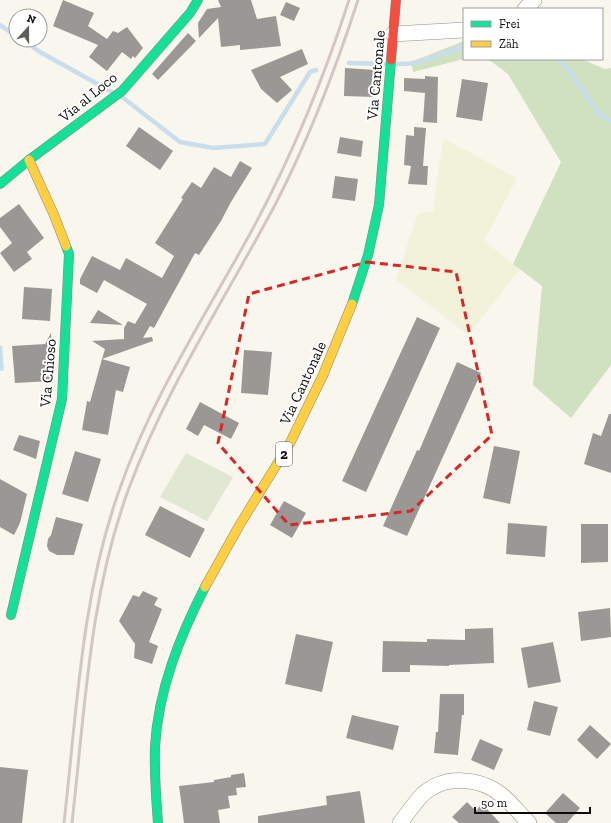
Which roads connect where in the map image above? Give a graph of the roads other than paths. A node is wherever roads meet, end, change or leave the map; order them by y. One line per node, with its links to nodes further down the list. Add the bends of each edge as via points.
1 (198, 0): 7 (main road, Via al Loco, via 190,13 118,94)
2 (396, 0): 6 (main road, Via Cantonale / 2)
3 (534, 0): 4 (street)
4 (526, 8)
5 (463, 30): 6 (street)
6 (393, 41): 10 (main road, Via Cantonale / 2, via 380,193 376,224 366,262 336,347 287,449 198,597 176,647 160,702 154,757)
7 (29, 160): 8 (main road, Via al Loco); 9 (main road, Via Chioso, via 69,254 62,399)
8 (0, 184)
9 (10, 615)
10 (158, 823)
11 (400, 823): 12 (street, via 430,790 457,780 472,781 494,789)
12 (529, 823)

